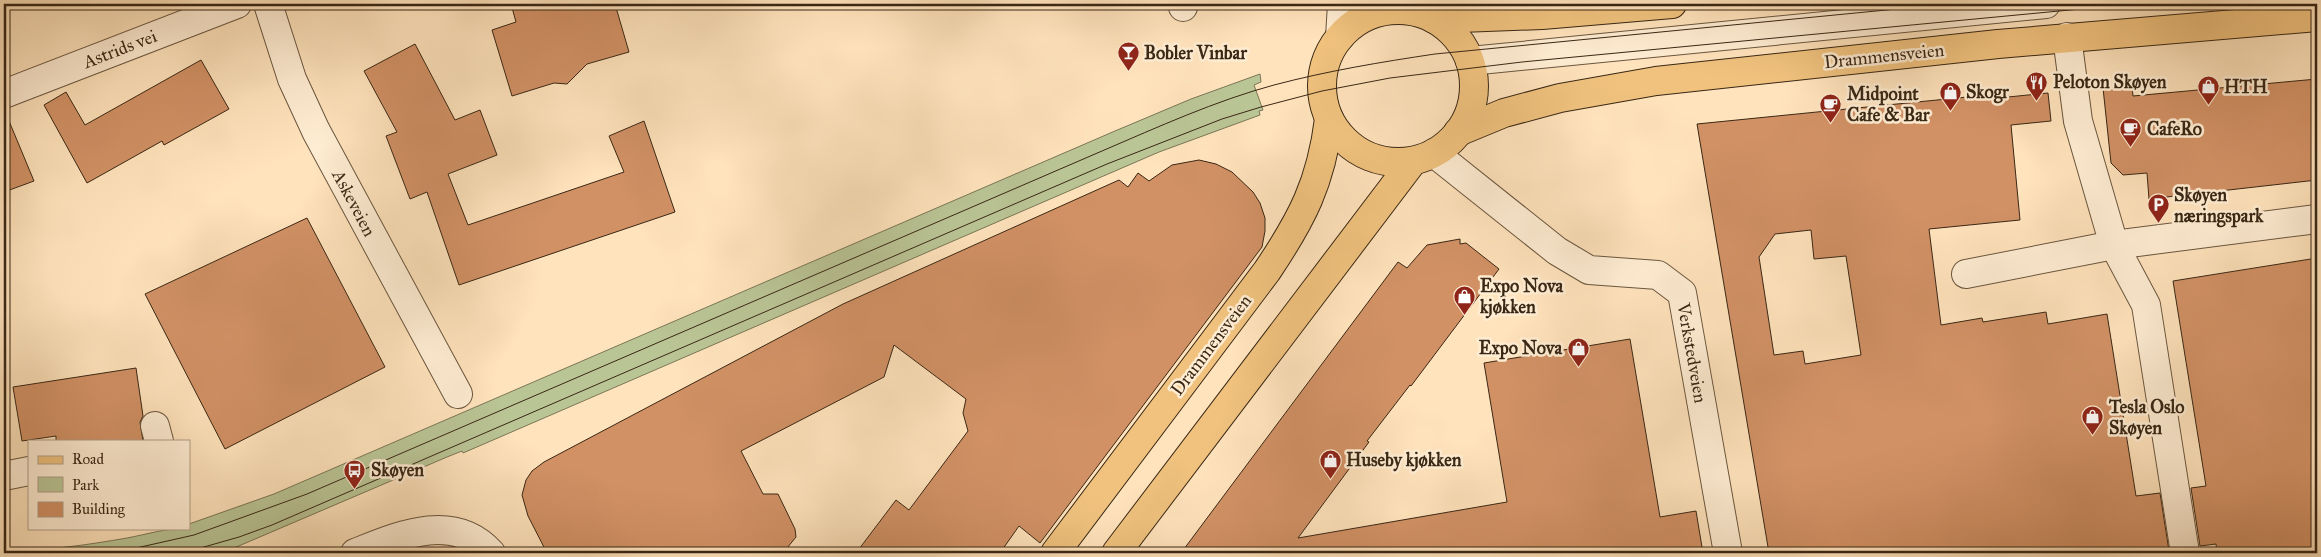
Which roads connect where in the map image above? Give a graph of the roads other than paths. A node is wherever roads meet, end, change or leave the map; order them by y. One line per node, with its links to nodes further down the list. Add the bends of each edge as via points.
1 (237, 4): 11 (street, Astrids vei)
2 (268, 4): 18 (street, Askeveien, via 292,79 316,131)
3 (1342, 4): 8 (street)
4 (1672, 4): 6 (main road, via 1542,15)
5 (2046, 4): 10 (street)
6 (1418, 11): 8 (main road, via 1378,13 1362,19); 10 (main road, via 1457,38)
7 (2317, 17): 9 (main road, Drammensveien)
8 (1340, 37): 12 (main road, via 1328,57 1322,82 1324,106)
9 (2067, 37): 13 (main road, Drammensveien, via 1598,90 1504,113); 16 (street, via 2078,121)
10 (1470, 61): 13 (main road, via 1474,90 1469,112)
11 (4, 94)
12 (1330, 119): 14 (main road, via 1344,140 1364,154 1388,162); 23 (main road, Drammensveien, via 1325,153 1314,187 1292,234)
13 (1458, 132): 14 (main road, via 1447,144)
14 (1423, 157): 24 (main road); 25 (street, Verkstedveien, via 1589,270 1658,275 1682,293)
15 (2317, 219): 16 (street)
16 (2114, 245): 17 (street); 26 (street, via 2146,305)
17 (1966, 274)
18 (458, 394)
19 (28, 471): 20 (street)
20 (4, 476)
21 (355, 553): 22 (street, via 391,539 435,528 459,532)
22 (491, 553)
23 (1055, 553)
24 (1116, 553)
25 (1728, 553)
26 (2185, 553)

